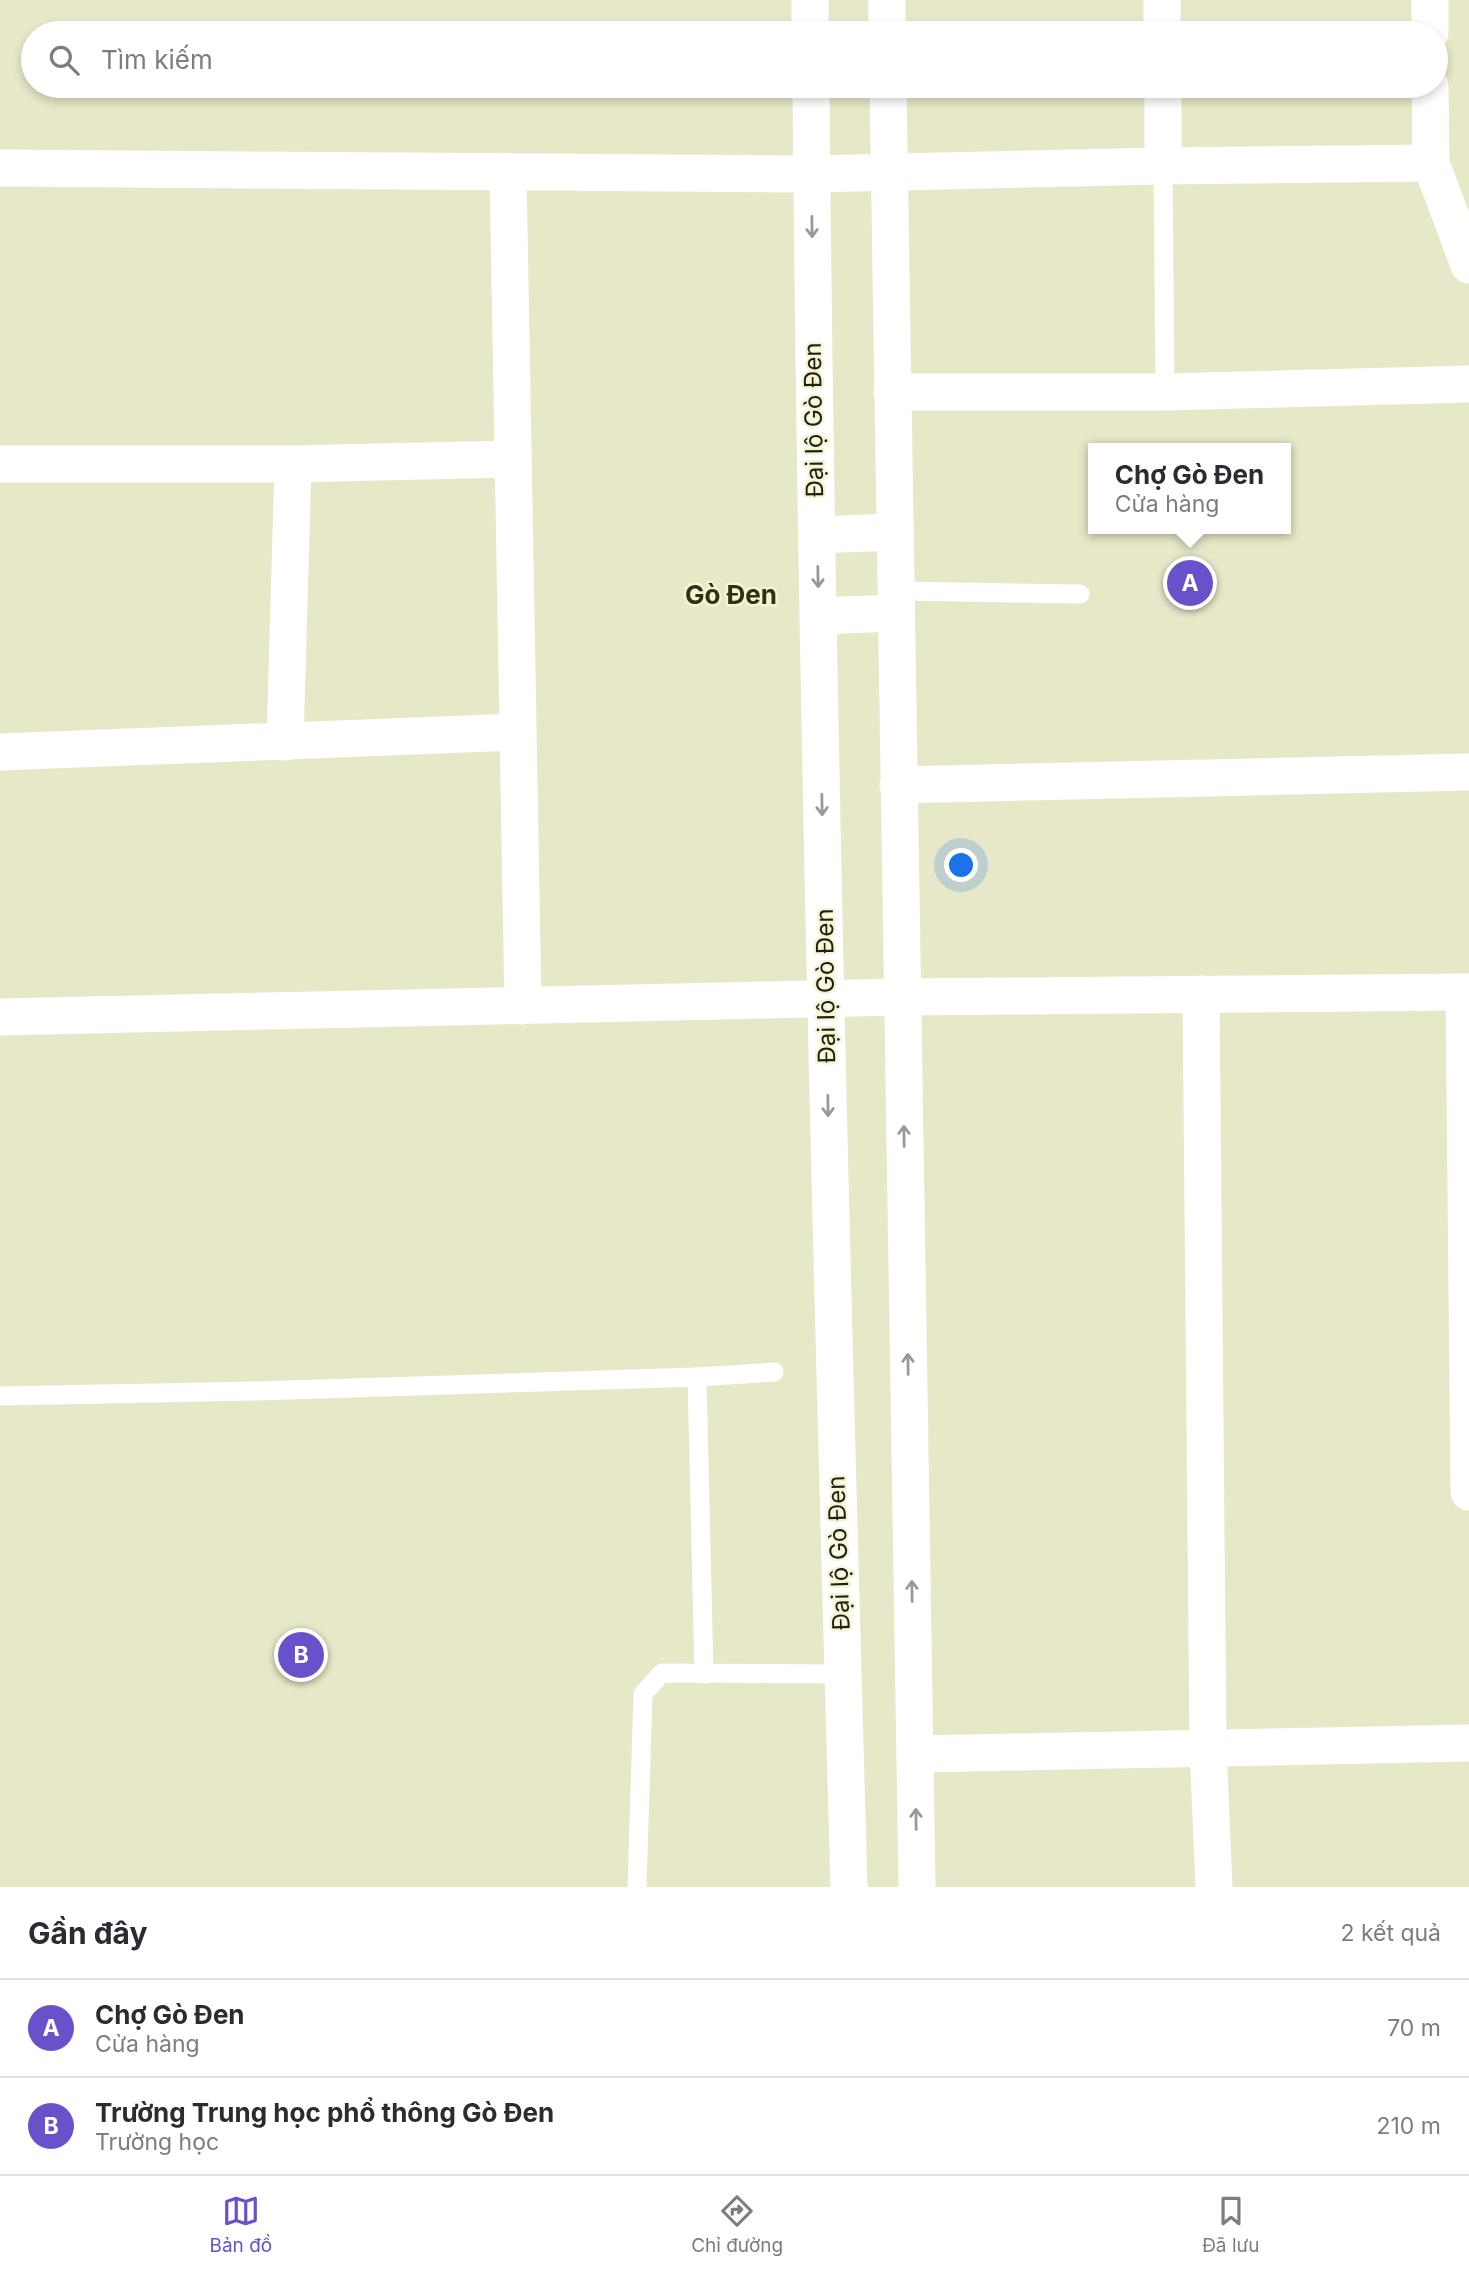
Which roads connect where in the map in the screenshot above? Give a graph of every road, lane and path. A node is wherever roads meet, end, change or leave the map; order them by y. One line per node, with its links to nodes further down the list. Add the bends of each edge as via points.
1 (810, 0): 5 (street)
2 (887, 0): 6 (street)
3 (1162, 0): 7 (street)
4 (1430, 0): 8 (street)
5 (810, 21)
6 (887, 21)
7 (1162, 21)
8 (1430, 21)
9 (811, 98): 17 (street, Đại lộ Gò Đen)
10 (888, 98): 18 (street)
11 (1163, 98): 14 (street)
12 (1430, 98): 13 (street)
13 (1431, 163): 14 (street); 19 (street)
14 (1163, 166): 18 (street); 22 (lane)
15 (0, 168): 16 (street)
16 (508, 172): 17 (street); 23 (street)
17 (811, 174): 18 (street); 27 (street, Đại lộ Gò Đen, one-way to 27)
18 (889, 174): 21 (street)
19 (1469, 265)
20 (1469, 384): 22 (street)
21 (892, 392): 22 (street); 26 (street)
22 (1166, 392)
23 (513, 459): 25 (street); 31 (street)
24 (0, 464): 25 (street)
25 (293, 464): 32 (street)
26 (894, 532): 27 (street); 29 (street)
27 (817, 535): 30 (street, Đại lộ Gò Đen, one-way to 30)
28 (1080, 594): 29 (lane)
29 (896, 602): 30 (street); 35 (street)
30 (818, 616): 39 (street, Đại lộ Gò Đen, one-way to 39)
31 (518, 732): 32 (street); 40 (street)
32 (285, 742): 33 (street)
33 (0, 752)
34 (1469, 772): 35 (street)
35 (898, 785): 38 (street)
36 (1466, 992): 37 (street); 45 (street)
37 (1202, 994): 38 (street); 49 (street)
38 (902, 997): 39 (street); 50 (street, one-way to 38)
39 (826, 999): 40 (street); 47 (street, Đại lộ Gò Đen, one-way to 47)
40 (523, 1006): 41 (street)
41 (0, 1017)
42 (774, 1372): 43 (lane)
43 (697, 1377): 44 (lane); 46 (lane)
44 (0, 1396)
45 (1469, 1492)
46 (704, 1674): 47 (lane); 51 (lane, via 662,1673 643,1694)
47 (843, 1674): 52 (street, Đại lộ Gò Đen)
48 (1469, 1743): 49 (street)
49 (1208, 1748): 50 (street); 54 (street)
50 (915, 1754): 53 (street, one-way to 50)
51 (637, 1887)
52 (849, 1887)
53 (917, 1887)
54 (1213, 1887)

